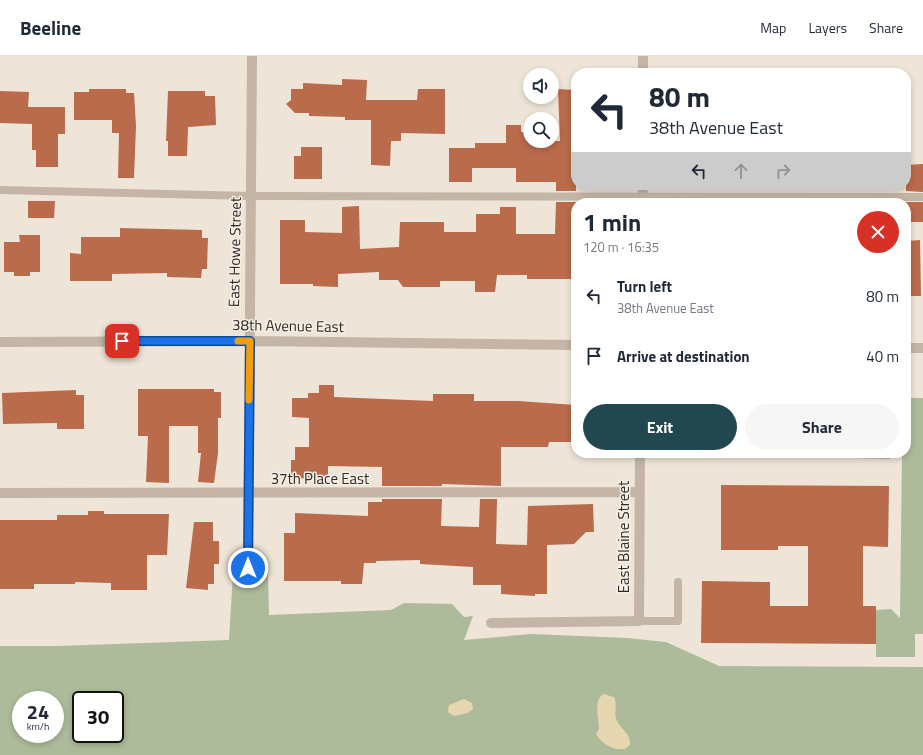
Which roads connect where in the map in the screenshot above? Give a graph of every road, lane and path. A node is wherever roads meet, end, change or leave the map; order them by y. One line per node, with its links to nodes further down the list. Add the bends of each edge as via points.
1 (252, 56): 5 (street, East Howe Street)
2 (643, 56): 3 (street)
3 (643, 68)
4 (0, 190): 5 (lane)
5 (251, 196): 8 (lane); 9 (street, East Howe Street)
6 (923, 197): 7 (lane)
7 (829, 198)
8 (571, 199)
9 (250, 341): 10 (street, 38th Avenue East); 11 (street, 38th Avenue East); 17 (street, East Howe Street)
10 (0, 342)
11 (571, 345)
12 (911, 348): 13 (street)
13 (923, 348)
14 (640, 458): 15 (street, East Blaine Street)
15 (640, 492): 17 (street, 37th Place East); 20 (street, East Blaine Street)
16 (0, 493): 17 (street, 37th Place East)
17 (248, 494): 18 (street, East Howe Street)
18 (248, 568)
19 (678, 582): 20 (lane, via 678,621)
20 (639, 621): 21 (street)
21 (491, 623)

